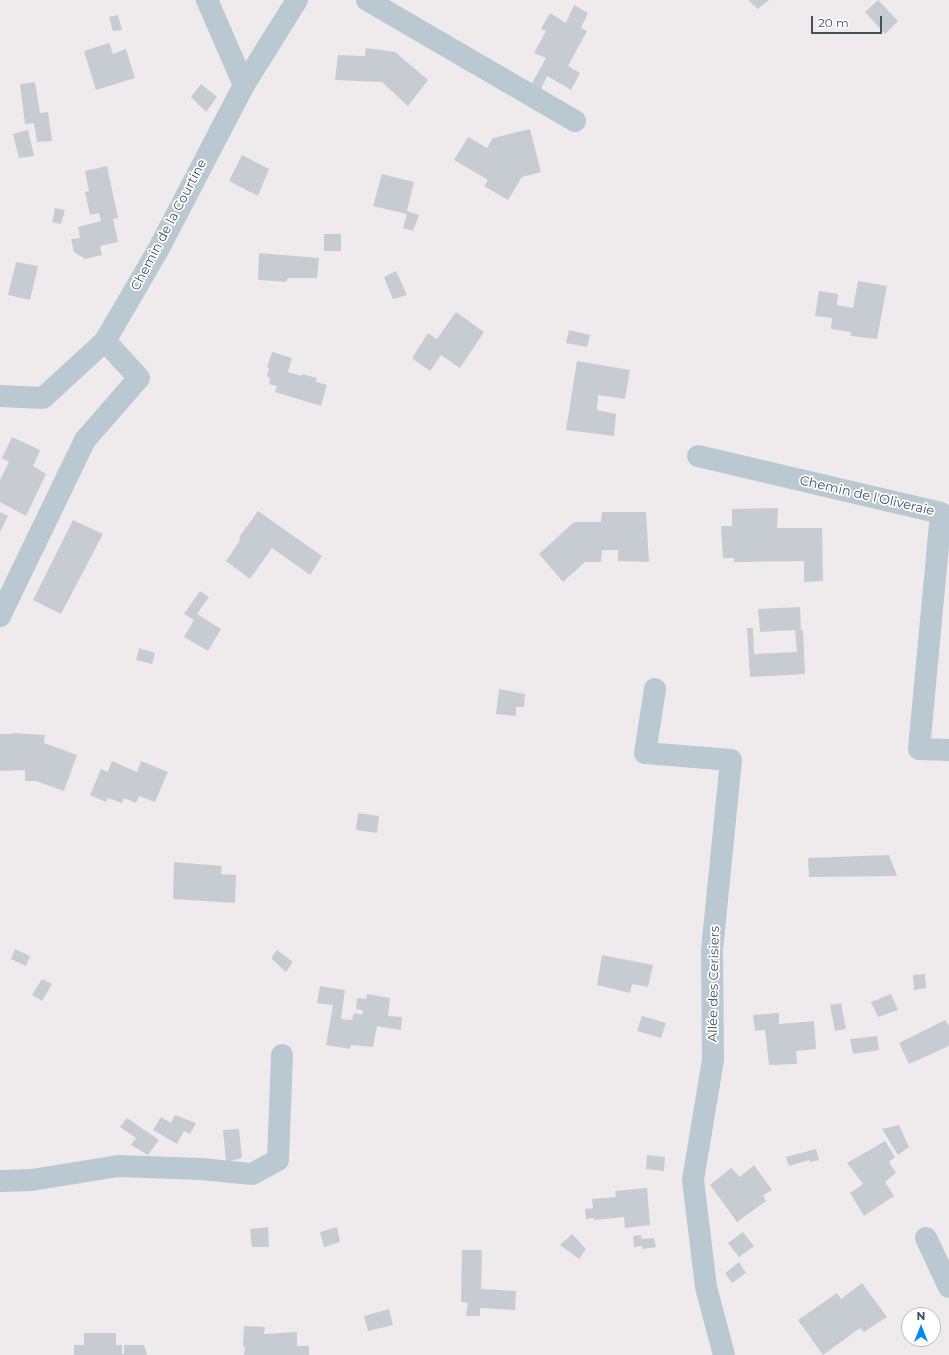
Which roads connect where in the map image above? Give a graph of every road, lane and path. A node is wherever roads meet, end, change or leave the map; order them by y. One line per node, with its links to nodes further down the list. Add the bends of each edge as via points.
1 (207, 0): 4 (street)
2 (297, 0): 4 (street, Chemin de la Courtine)
3 (367, 0): 5 (street)
4 (244, 85): 6 (street, Chemin de la Courtine, via 158,250)
5 (575, 121)
6 (105, 341): 7 (street, Chemin de la Courtine, via 44,398); 9 (street, via 140,378 85,440)
7 (0, 396)
8 (698, 456): 11 (street, Chemin de l'Oliveraie, via 941,513 919,749)
9 (0, 616)
10 (655, 689): 16 (street, Allée des Cerisiers, via 645,753 731,760 712,950 713,1060 692,1180 706,1287)
11 (949, 750)
12 (282, 1055): 13 (street, via 278,1160 252,1174 118,1166 32,1180)
13 (0, 1181)
14 (926, 1238): 15 (street)
15 (949, 1287)
16 (724, 1355)

